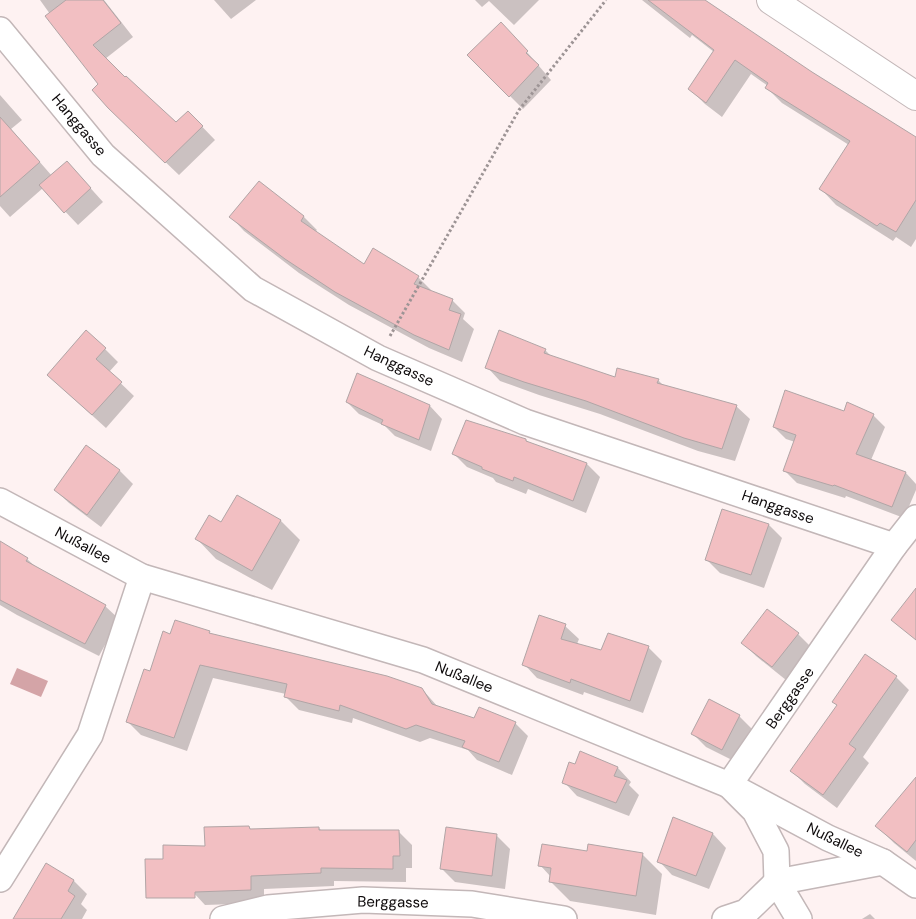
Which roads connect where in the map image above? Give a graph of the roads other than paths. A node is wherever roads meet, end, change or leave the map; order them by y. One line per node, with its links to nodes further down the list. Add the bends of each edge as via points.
1 (771, 0): 3 (street)
2 (0, 30): 6 (street, Hanggasse, via 103,155 253,289 378,358 525,422)
3 (916, 96)
4 (0, 501): 7 (street, Nußallee)
5 (916, 518): 6 (street, Berggasse)
6 (894, 546): 8 (street, Berggasse)
7 (142, 577): 8 (street, Nußallee, via 423,660); 10 (street, via 90,735)
8 (729, 786): 9 (street, Nußallee, via 828,838); 11 (street, via 755,810 776,851)
9 (883, 862): 11 (street); 12 (street, Nußallee)
10 (0, 879)
11 (777, 882): 15 (street, via 746,912); 16 (street)
12 (916, 885)
13 (223, 919): 14 (street, Berggasse, via 268,908 363,900 472,904)
14 (564, 919)
15 (725, 919)
16 (799, 919)

